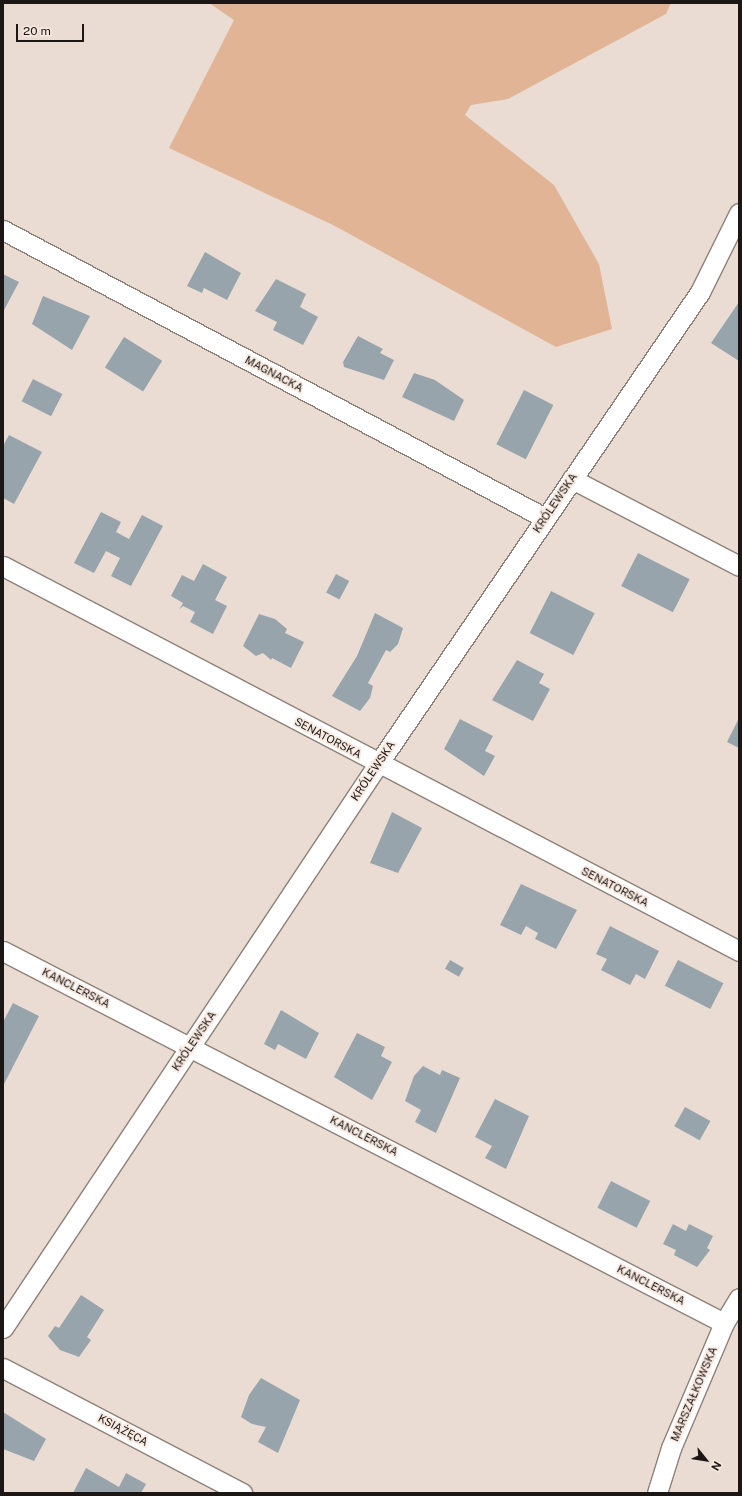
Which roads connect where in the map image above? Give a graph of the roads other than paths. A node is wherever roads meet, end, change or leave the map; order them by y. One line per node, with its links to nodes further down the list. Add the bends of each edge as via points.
1 (739, 213): 3 (street, KRÓLEWSKA, via 700,292)
2 (3, 230): 4 (street, MAGNACKA)
3 (572, 479): 4 (street, KRÓLEWSKA); 6 (street)
4 (545, 518): 7 (street, KRÓLEWSKA)
5 (3, 566): 7 (street, SENATORSKA)
6 (739, 566)
7 (378, 764): 9 (street, SENATORSKA); 10 (street, KRÓLEWSKA)
8 (3, 950): 10 (street, KANCLERSKA)
9 (739, 951)
10 (190, 1046): 12 (street, KANCLERSKA); 13 (street, KRÓLEWSKA)
11 (739, 1298): 12 (street, MARSZAŁKOWSKA)
12 (724, 1323): 16 (street, MARSZAŁKOWSKA, via 671,1448)
13 (3, 1328)
14 (3, 1368): 15 (street, KSIĄŻĘCA)
15 (242, 1493)
16 (657, 1493)

